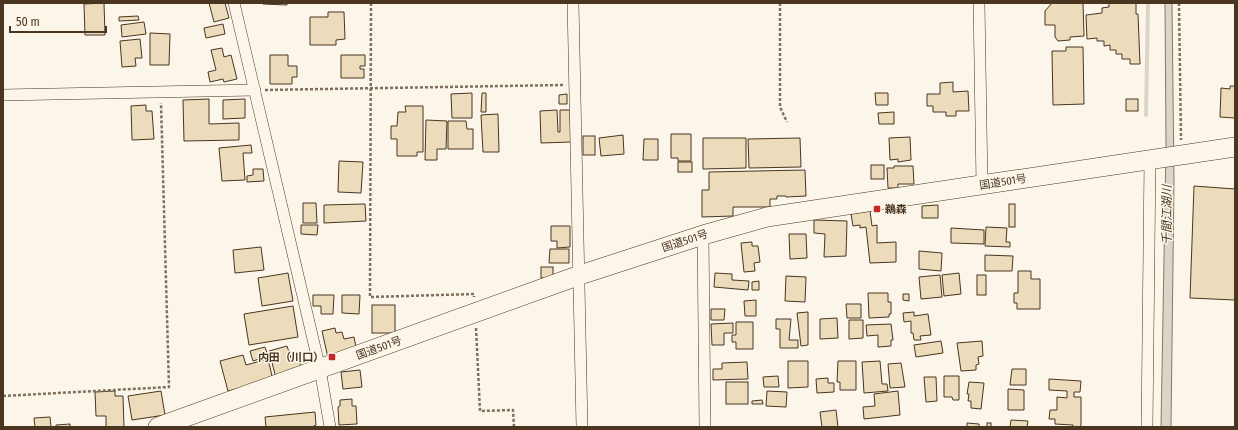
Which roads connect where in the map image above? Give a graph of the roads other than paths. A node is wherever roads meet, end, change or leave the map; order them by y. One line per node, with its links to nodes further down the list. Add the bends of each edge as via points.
1 (234, 3): 4 (street)
2 (573, 3): 10 (street)
3 (979, 3): 8 (street)
4 (255, 90): 5 (street); 11 (street)
5 (3, 95)
6 (1235, 147): 7 (highway, 国道501号)
7 (1154, 159): 8 (highway, 国道501号); 16 (street)
8 (982, 185): 9 (highway, 国道501号, via 767,217)
9 (703, 235): 10 (highway, 国道501号); 15 (street)
10 (580, 276): 11 (highway, 国道501号); 14 (street)
11 (320, 369): 12 (highway, 国道501号); 13 (street)
12 (158, 427)
13 (330, 427)
14 (582, 427)
15 (705, 427)
16 (1147, 427)

